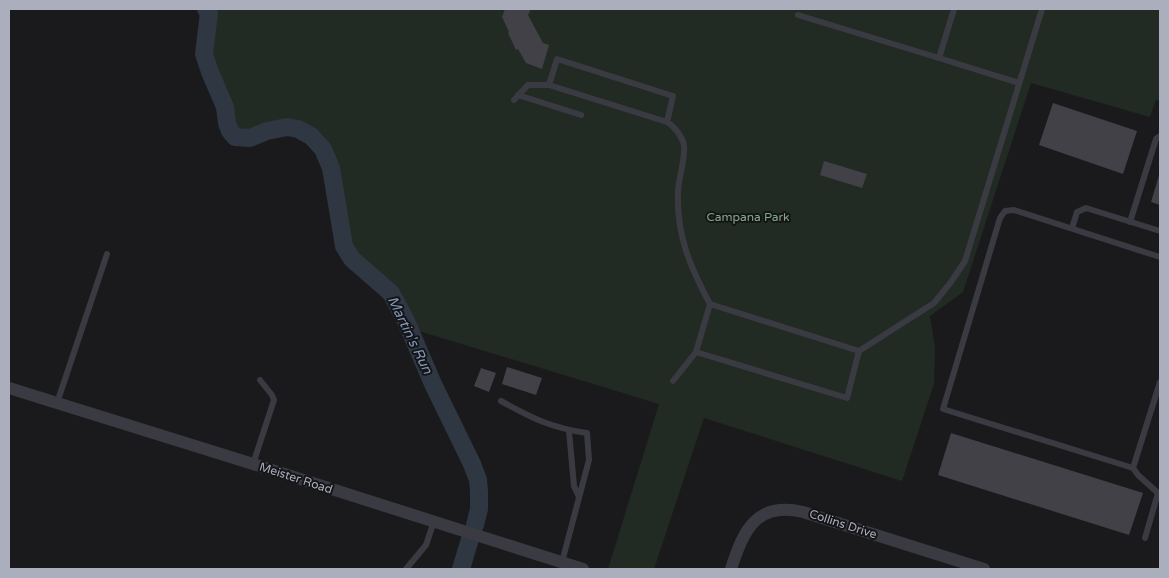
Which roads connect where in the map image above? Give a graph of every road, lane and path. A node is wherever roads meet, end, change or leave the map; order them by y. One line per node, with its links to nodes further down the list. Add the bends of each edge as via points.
1 (954, 9): 4 (lane)
2 (1042, 9): 5 (lane)
3 (798, 14): 4 (lane)
4 (939, 58): 5 (lane)
5 (1019, 83): 17 (lane, via 965,262 934,303)
6 (549, 86): 7 (lane, via 528,85 516,98); 8 (lane); 8 (lane, via 557,59 673,96)
7 (581, 115)
8 (667, 122): 15 (lane, via 674,126 684,144 677,208 680,230 694,274)
9 (1160, 136): 10 (lane, via 1156,139)
10 (1130, 222): 11 (lane, via 1086,208 1077,212); 12 (lane)
11 (1072, 228): 14 (lane); 26 (lane, via 1014,210 1005,211 1000,218 943,409)
12 (1160, 231)
13 (107, 254): 23 (lane)
14 (1160, 256)
15 (710, 304): 16 (lane); 17 (lane)
16 (696, 352): 17 (lane, via 847,398); 19 (lane)
17 (859, 352)
18 (260, 380): 25 (lane, via 274,400)
19 (673, 380)
20 (1160, 382): 26 (lane)
21 (9, 388): 23 (street, Meister Road)
22 (501, 401): 24 (lane, via 539,422)
23 (57, 403): 25 (street, Meister Road)
24 (569, 431): 27 (lane, via 574,486); 27 (lane, via 586,433 588,460)
25 (253, 464): 28 (street, Meister Road)
26 (1134, 468): 29 (lane, via 1158,493)
27 (579, 497): 30 (lane)
28 (434, 521): 30 (street, Meister Road); 31 (lane, via 426,546)
29 (1145, 538)
30 (562, 562): 32 (street, Meister Road)
31 (406, 569)
32 (583, 569)
33 (731, 569): 34 (street, Collins Drive, via 740,541 750,526 772,512 794,510)
34 (984, 569)

